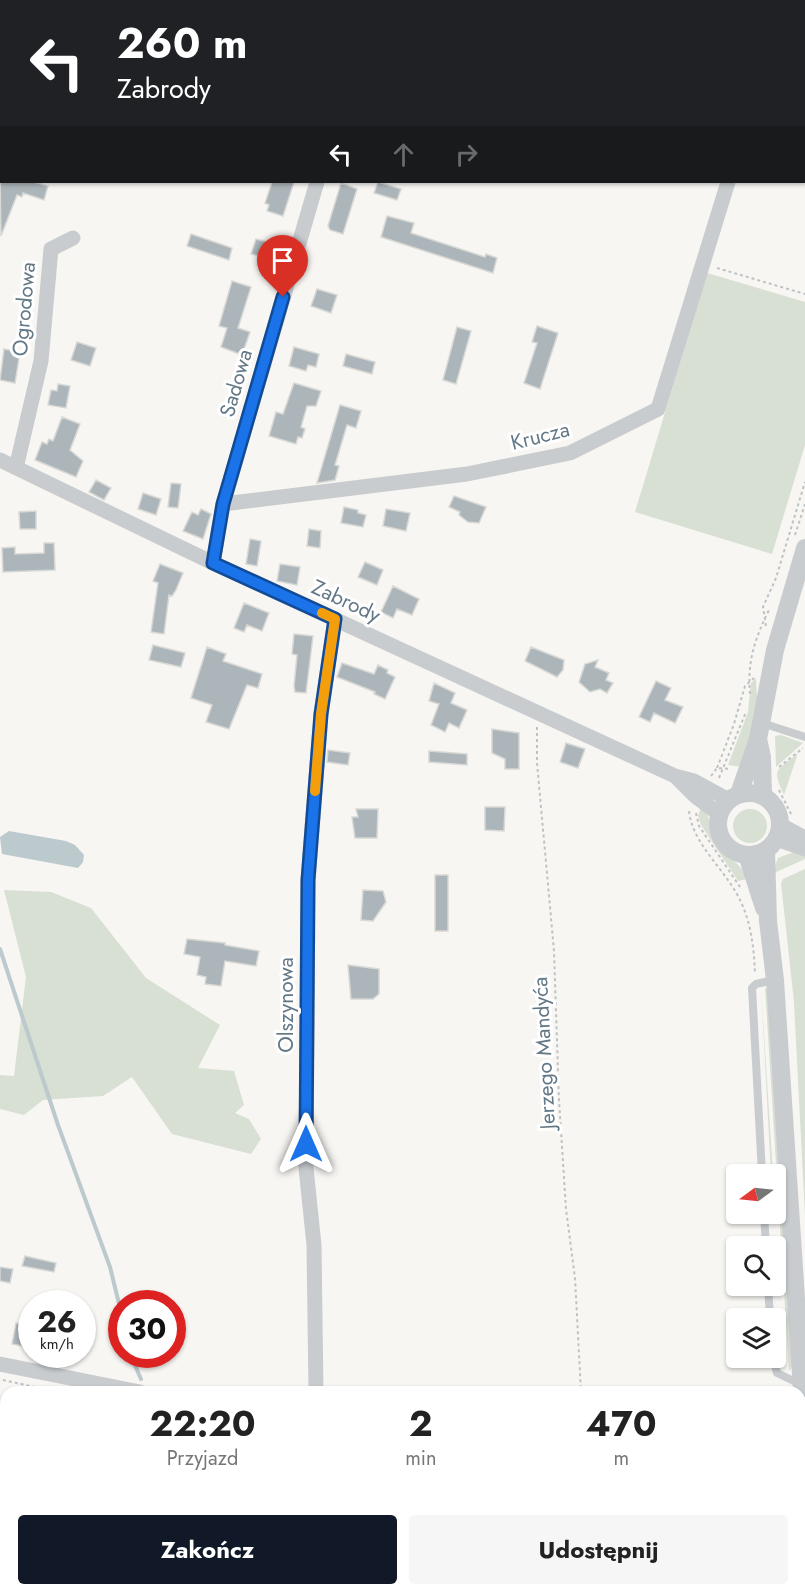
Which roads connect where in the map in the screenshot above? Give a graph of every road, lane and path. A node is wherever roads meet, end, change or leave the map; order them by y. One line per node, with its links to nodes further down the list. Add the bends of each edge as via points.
1 (317, 183): 9 (street, Sadowa)
2 (728, 183): 4 (street, Krucza)
3 (73, 238): 7 (street, Ogrodowa, via 51,249 42,361)
4 (703, 264): 5 (path); 9 (street, Krucza, via 658,409 570,453 467,474)
5 (805, 294)
6 (0, 460): 7 (street, Zabrody)
7 (16, 468): 12 (street, Zabrody)
8 (805, 482): 15 (path, via 776,578 763,607)
9 (223, 504): 12 (street, Sadowa)
10 (805, 504): 11 (path)
11 (800, 543): 22 (street)
12 (213, 563): 14 (street, Zabrody)
13 (772, 604): 15 (path)
14 (335, 619): 21 (street, Zabrody); 47 (street, Olszynowa, via 321,714 308,880 306,1168 314,1245)
15 (764, 619): 16 (path); 18 (path, via 752,650)
16 (763, 638)
17 (754, 677): 18 (path)
18 (749, 682): 19 (path); 25 (path)
19 (750, 697)
20 (748, 708): 26 (path)
21 (537, 712): 30 (street, Zabrody, via 675,776 694,781); 48 (path, Jerzego Mandyća, via 537,763)
22 (759, 730): 23 (lane); 31 (street); 32 (street)
23 (805, 737)
24 (805, 747): 28 (path)
25 (717, 768): 26 (path); 30 (path)
26 (724, 768): 27 (path); 30 (path)
27 (734, 769)
28 (772, 773)
29 (776, 781): 33 (path)
30 (706, 792): 32 (street, Zabrody); 37 (path, via 696,821)
31 (763, 795): 32 (street); 33 (street, via 776,807)
32 (729, 803): 36 (street, via 718,823 723,841)
33 (779, 833): 34 (street); 35 (street); 36 (street); 38 (street)
34 (805, 838)
35 (805, 849)
36 (747, 855): 38 (street)
37 (743, 893)
38 (768, 921): 39 (street)
39 (775, 980): 40 (lane, via 752,988); 45 (street)
40 (761, 1164)
41 (0, 1364): 46 (street)
42 (776, 1368): 44 (lane)
43 (780, 1368): 44 (path)
44 (781, 1376): 45 (lane)
45 (800, 1384)
46 (110, 1386)
47 (316, 1386)
48 (581, 1386)

